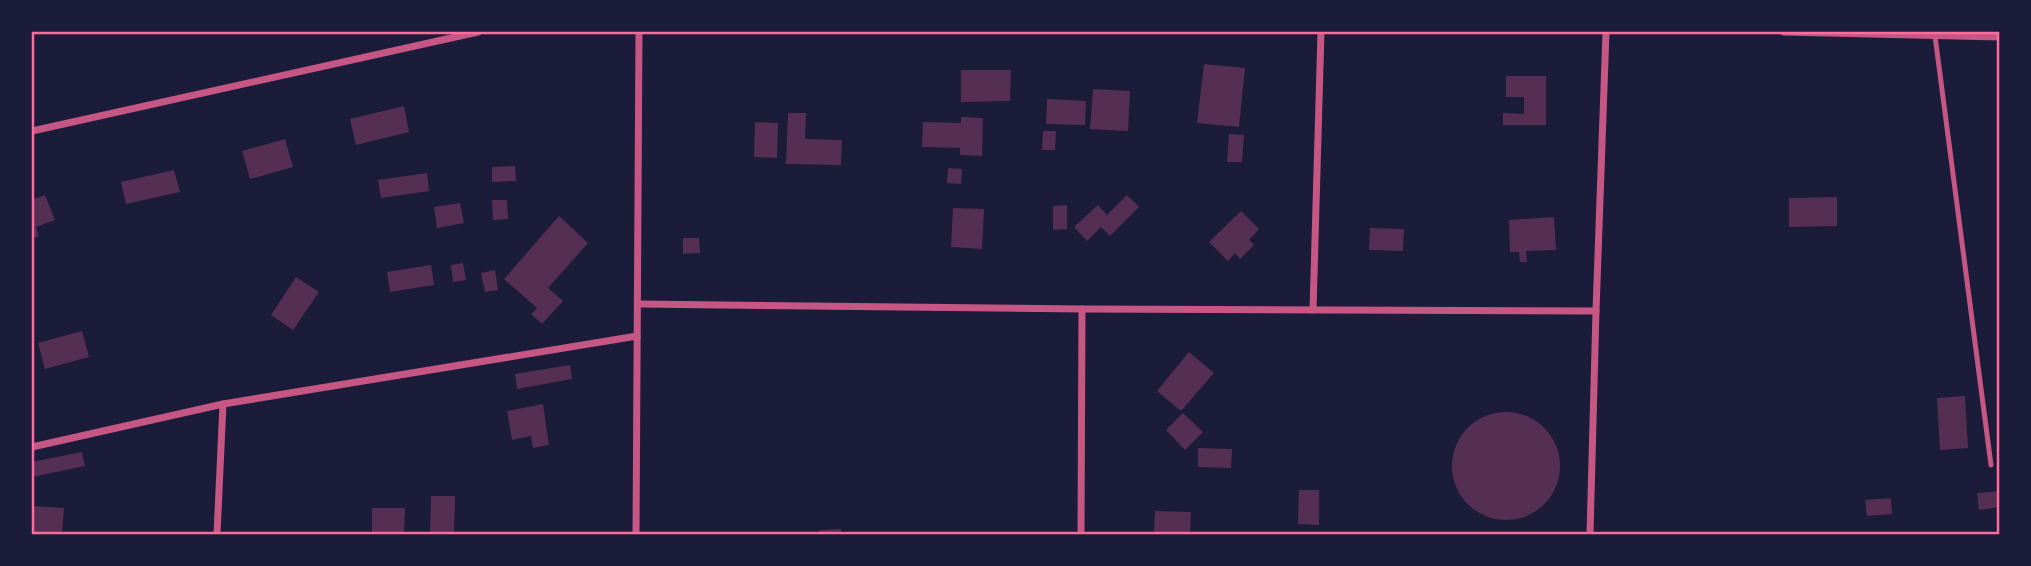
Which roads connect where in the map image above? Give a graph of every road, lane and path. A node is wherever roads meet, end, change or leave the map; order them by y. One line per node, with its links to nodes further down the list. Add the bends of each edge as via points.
1 (478, 32): 8 (street)
2 (639, 32): 9 (street)
3 (1321, 32): 11 (street)
4 (1606, 32): 12 (street)
5 (1784, 32): 6 (street)
6 (1935, 36): 7 (street); 16 (lane)
7 (2000, 37)
8 (32, 131)
9 (639, 303): 10 (street); 13 (street)
10 (1082, 309): 11 (street); 19 (street)
11 (1313, 310): 12 (street)
12 (1596, 311): 20 (street)
13 (637, 336): 14 (street); 18 (street)
14 (223, 404): 15 (street); 17 (street)
15 (32, 447)
16 (1991, 466)
17 (217, 534)
18 (636, 534)
19 (1080, 534)
20 (1590, 534)

